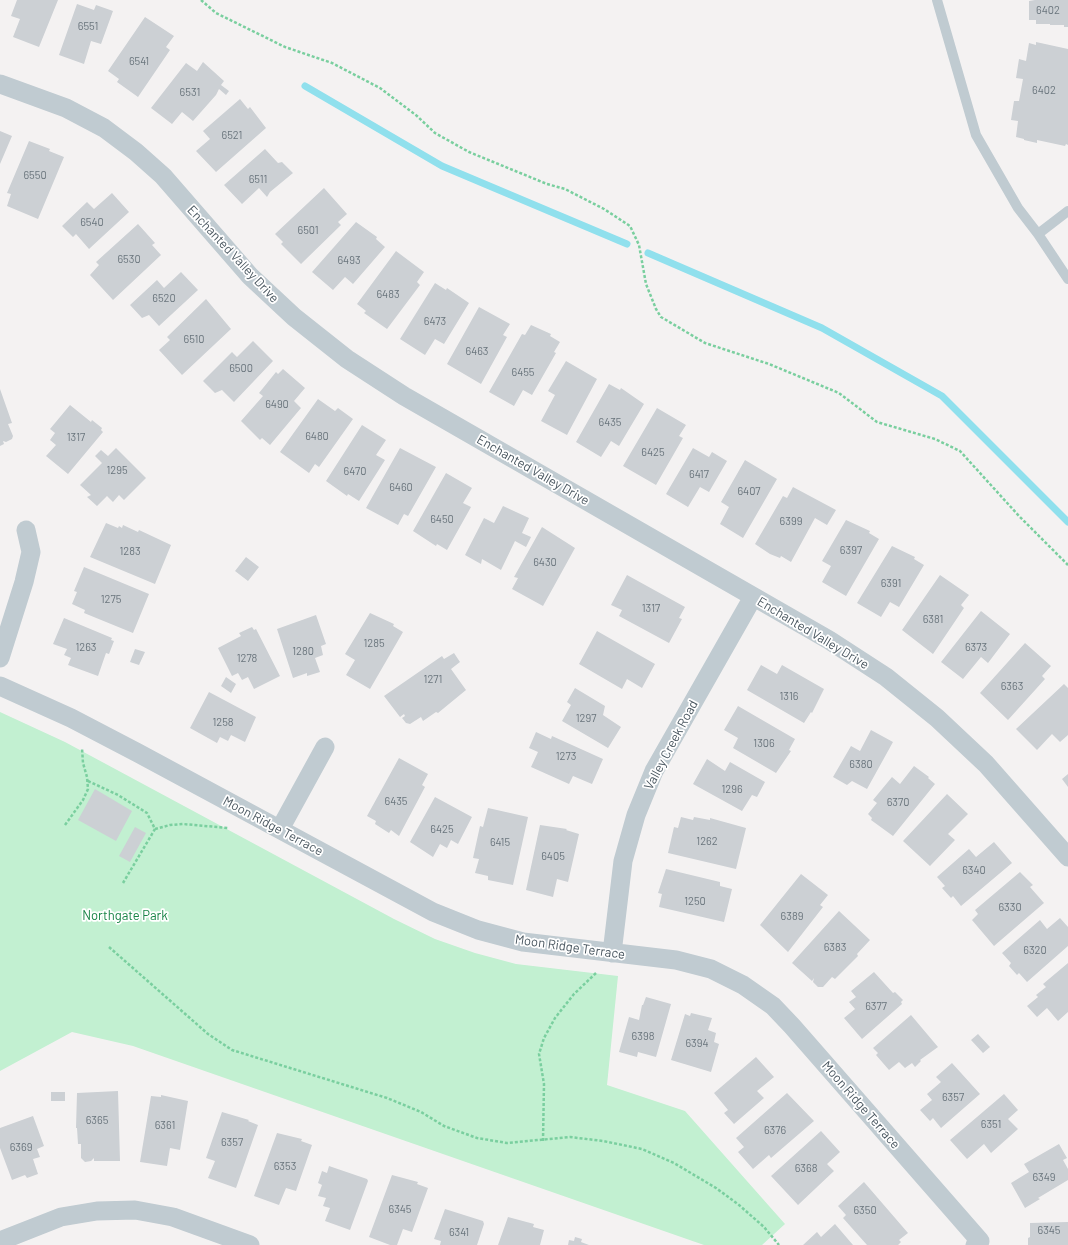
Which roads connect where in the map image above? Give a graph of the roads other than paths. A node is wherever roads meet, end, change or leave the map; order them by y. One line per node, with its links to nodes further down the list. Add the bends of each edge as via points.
1 (937, 0): 4 (lane, via 976,135 1018,208)
2 (0, 84): 7 (street, Enchanted Valley Drive, via 66,108 104,128 136,152 163,176 250,276 294,317 347,359 404,396)
3 (1068, 211): 4 (lane)
4 (1038, 234): 5 (lane)
5 (1068, 279)
6 (26, 530): 8 (street, via 31,552)
7 (753, 597): 12 (street, Enchanted Valley Drive, via 829,640 880,673 937,718 986,764); 13 (street, Valley Creek Road, via 654,771 636,815 623,861)
8 (0, 658)
9 (0, 686): 11 (street, Moon Ridge Terrace, via 71,718)
10 (325, 747): 11 (street)
11 (280, 830): 13 (street, Moon Ridge Terrace, via 433,912 478,930 523,942)
12 (1068, 857)
13 (612, 953): 16 (street, Moon Ridge Terrace, via 676,960 711,969 743,985 773,1006 980,1241)
14 (0, 1241): 15 (street, via 60,1217 97,1211 135,1210 173,1217)
15 (250, 1245)
16 (975, 1245)

